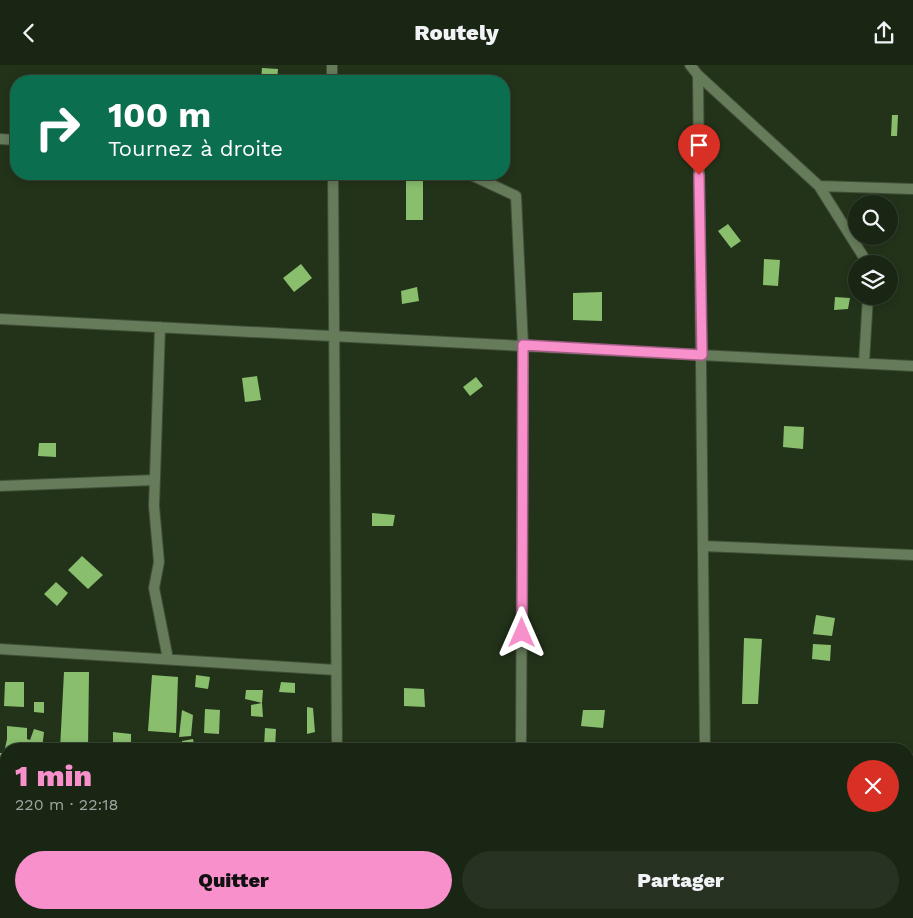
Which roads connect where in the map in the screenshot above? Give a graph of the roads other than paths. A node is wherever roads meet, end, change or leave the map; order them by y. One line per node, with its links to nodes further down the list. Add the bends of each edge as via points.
1 (690, 65): 2 (street)
2 (698, 75): 5 (street); 13 (street)
3 (333, 180): 11 (street)
4 (482, 180): 12 (street, via 516,196)
5 (820, 185): 6 (street); 7 (street)
6 (913, 189)
7 (863, 255)
8 (867, 305): 14 (street)
9 (0, 319): 10 (street)
10 (160, 327): 11 (street); 16 (street)
11 (334, 336): 12 (street); 22 (street)
12 (523, 345): 13 (street); 24 (street)
13 (702, 355): 14 (street); 18 (street)
14 (864, 363): 15 (street)
15 (913, 366)
16 (155, 480): 17 (street); 21 (street, via 159,562 154,588)
17 (0, 486)
18 (704, 546): 19 (street); 25 (street)
19 (913, 555)
20 (0, 649): 21 (street)
21 (168, 659): 22 (street)
22 (336, 670): 23 (street)
23 (337, 743)
24 (522, 743)
25 (705, 743)

